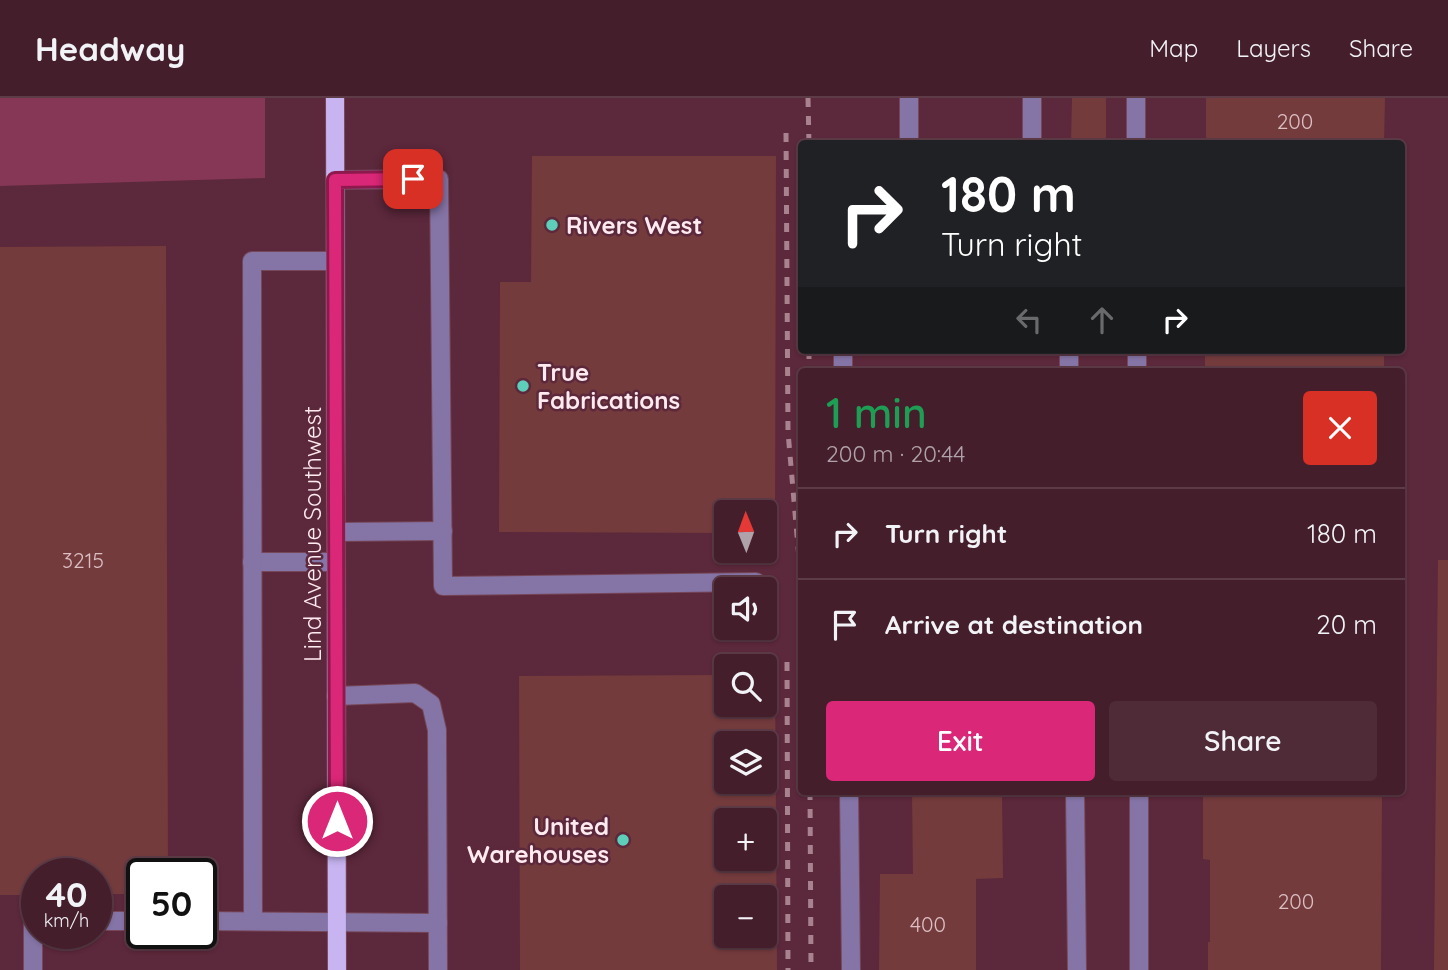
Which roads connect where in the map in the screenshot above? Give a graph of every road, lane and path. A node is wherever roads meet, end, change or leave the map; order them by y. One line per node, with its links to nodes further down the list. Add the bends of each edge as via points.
1 (335, 98): 8 (main road, Lind Avenue Southwest)
2 (909, 98): 5 (lane)
3 (1031, 98): 6 (lane)
4 (1136, 98): 7 (lane)
5 (909, 140)
6 (1032, 140)
7 (1136, 140)
8 (335, 180): 9 (main road, Lind Avenue Southwest); 10 (lane, via 439,179)
9 (335, 261): 11 (main road, Lind Avenue Southwest); 12 (lane, via 252,261)
10 (443, 531): 11 (lane); 14 (lane, via 443,586)
11 (336, 532): 13 (main road, Lind Avenue Southwest)
12 (252, 562): 13 (lane); 20 (lane)
13 (336, 562): 15 (main road, Lind Avenue Southwest)
14 (714, 583)
15 (337, 696): 21 (main road, Lind Avenue Southwest); 22 (lane, via 415,694 430,704 437,730)
16 (849, 795): 27 (lane)
17 (1075, 795): 28 (lane)
18 (1139, 795): 29 (lane)
19 (217, 921): 20 (lane)
20 (253, 921): 21 (lane)
21 (337, 921): 22 (lane); 25 (main road, Lind Avenue Southwest)
22 (438, 923): 26 (lane)
23 (33, 949): 24 (lane)
24 (33, 970)
25 (337, 970)
26 (439, 970)
27 (851, 970)
28 (1077, 970)
29 (1139, 970)

